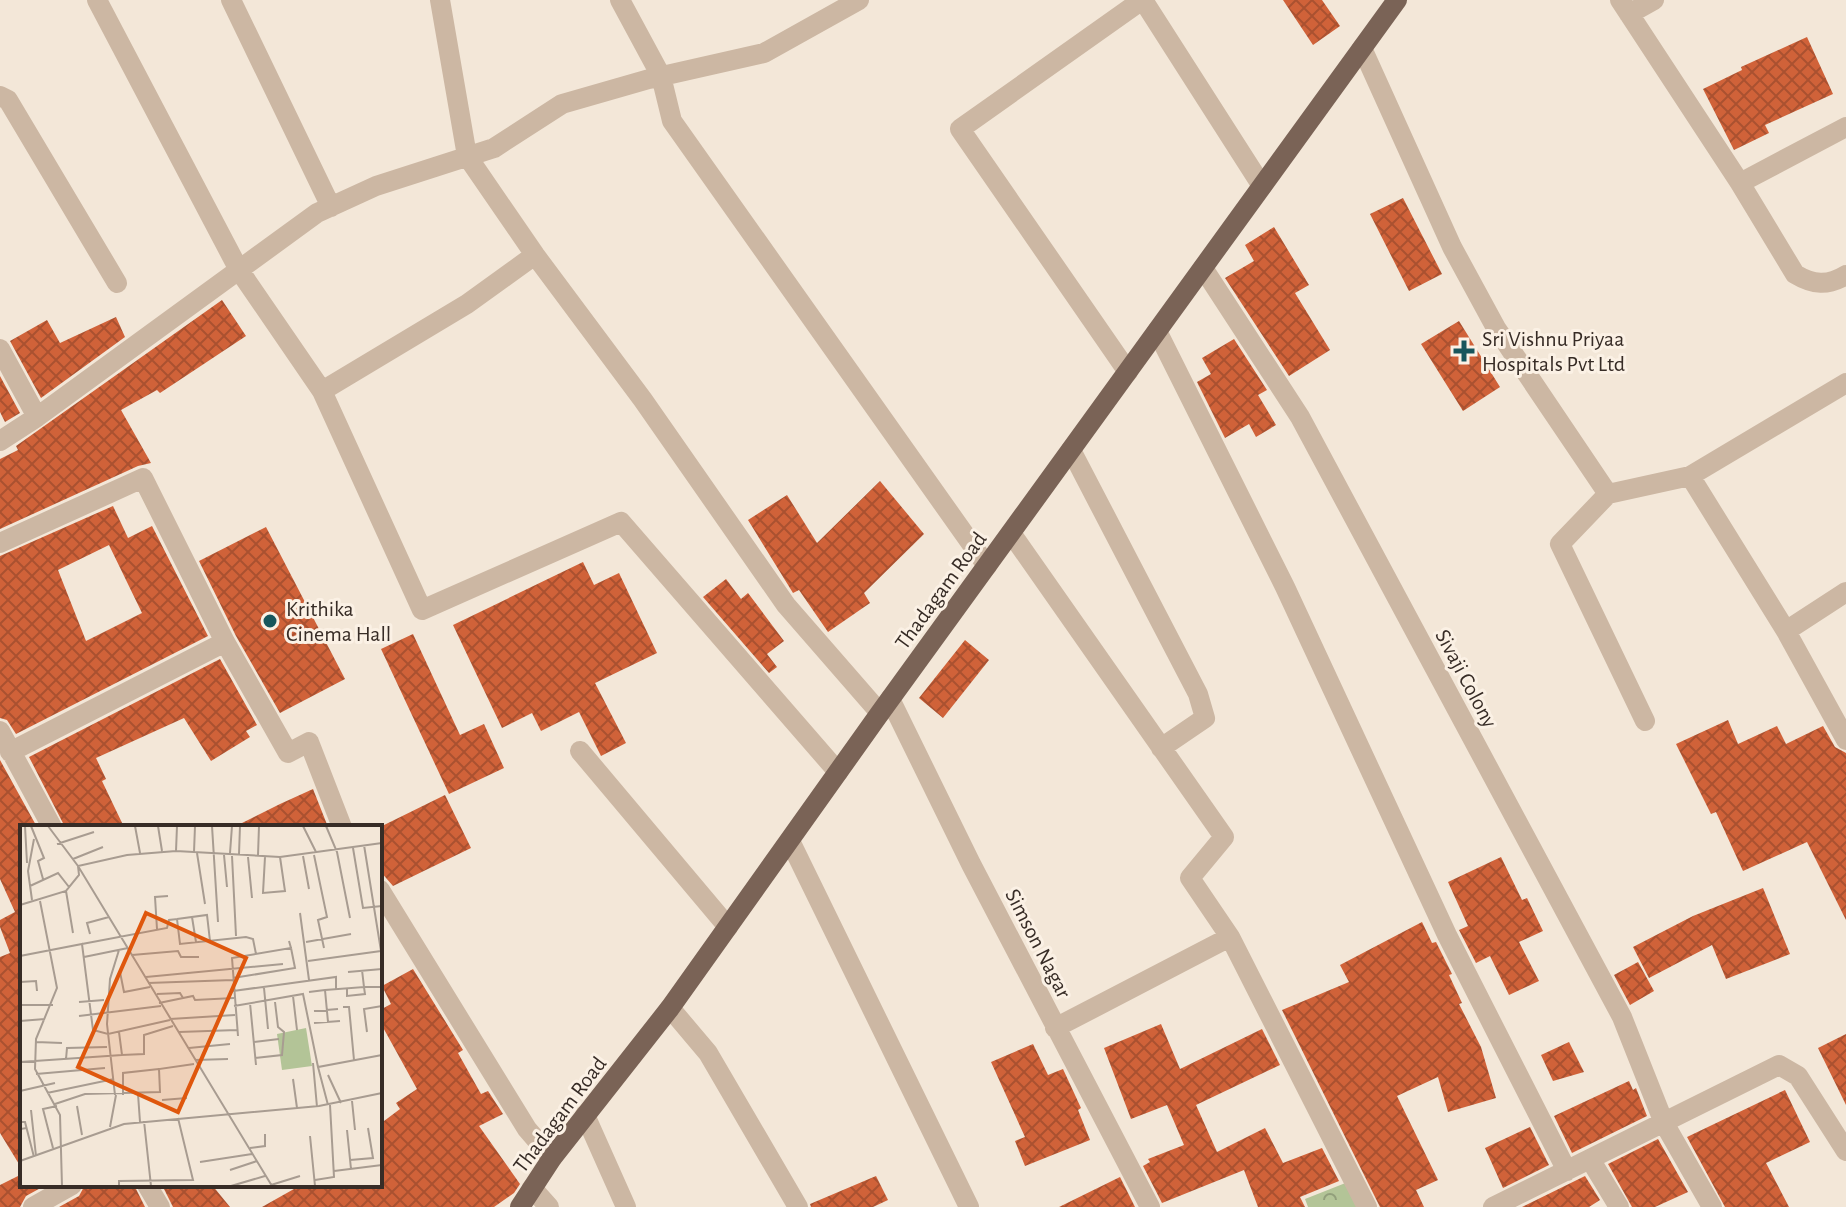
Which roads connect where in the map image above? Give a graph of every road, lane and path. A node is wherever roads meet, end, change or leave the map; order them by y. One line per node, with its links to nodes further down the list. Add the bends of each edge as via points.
1 (97, 0): 20 (street)
2 (231, 0): 17 (street)
3 (440, 0): 14 (street)
4 (620, 0): 11 (street)
5 (859, 0): 11 (street, via 764,53)
6 (1142, 0): 16 (street); 25 (street, via 960,129)
7 (1397, 0): 10 (main road, Thadagam Road)
8 (1654, 0): 9 (street)
9 (1624, 7): 15 (street)
10 (1362, 48): 16 (main road, Thadagam Road); 32 (street, via 1452,247 1496,328)
11 (661, 76): 14 (street, via 562,104 494,148); 35 (street, via 672,121)
12 (0, 96): 22 (street, via 8,100)
13 (1846, 127): 15 (street)
14 (467, 156): 17 (street); 18 (street, Simson Nagar)
15 (1740, 183): 21 (street, via 1795,274 1810,283 1832,283)
16 (1262, 186): 19 (main road, Thadagam Road)
17 (331, 207): 20 (street)
18 (535, 255): 27 (street, via 467,304); 39 (street, Simson Nagar, via 786,605)
19 (1203, 268): 23 (main road, Thadagam Road); 56 (street, Sivaji Colony, via 1300,417 1622,1017)
20 (239, 270): 27 (street); 28 (street)
21 (1846, 275)
22 (117, 283)
23 (1157, 331): 25 (main road, Thadagam Road); 60 (street, via 1285,587 1447,935)
24 (0, 349): 28 (street)
25 (1128, 372): 30 (main road, Thadagam Road)
26 (1846, 383): 31 (street)
27 (322, 391): 46 (street, via 422,610 621,522)
28 (37, 417): 29 (street)
29 (0, 441)
30 (1071, 450): 33 (main road, Thadagam Road); 43 (street, via 1198,694 1205,718)
31 (1690, 476): 32 (street); 37 (street)
32 (1608, 494): 40 (street, via 1560,544)
33 (1011, 533): 35 (main road, Thadagam Road); 43 (street)
34 (0, 543): 38 (street, via 143,478)
35 (987, 566): 39 (main road, Thadagam Road)
36 (1846, 592): 37 (street)
37 (1786, 631): 42 (street)
38 (225, 642): 45 (street); 48 (street, via 288,753 309,742)
39 (885, 706): 46 (main road, Thadagam Road); 54 (street, Simson Nagar)
40 (1645, 721)
41 (0, 731): 45 (street)
42 (1846, 740)
43 (1161, 748): 52 (street, via 1224,837 1190,878)
44 (580, 751): 51 (street)
45 (10, 752): 47 (street)
46 (838, 772): 49 (main road, Thadagam Road)
47 (51, 825)
48 (341, 825)
49 (790, 841): 51 (main road, Thadagam Road); 70 (street)
50 (382, 893): 58 (street, via 527,1129)
51 (728, 927): 53 (main road, Thadagam Road)
52 (1230, 937): 54 (street); 72 (street)
53 (670, 1008): 55 (main road, Thadagam Road); 69 (street, via 708,1053)
54 (1055, 1028): 71 (street, Simson Nagar)
55 (585, 1115): 58 (main road, Thadagam Road); 68 (street)
56 (1664, 1123): 57 (street, via 1779,1065 1798,1076); 59 (street); 75 (street, Sivaji Colony)
57 (1846, 1151)
58 (552, 1158): 63 (main road, Thadagam Road)
59 (1590, 1159): 60 (street); 74 (street)
60 (1567, 1171): 73 (street)
61 (68, 1187): 64 (street)
62 (148, 1187): 65 (street)
63 (532, 1188): 66 (main road, Thadagam Road); 67 (street)
64 (33, 1207)
65 (160, 1207)
66 (520, 1207)
67 (549, 1207)
68 (626, 1207)
69 (798, 1207)
70 (969, 1207)
71 (1150, 1207)
72 (1367, 1207)
73 (1493, 1207)
74 (1619, 1207)
75 (1712, 1207)

